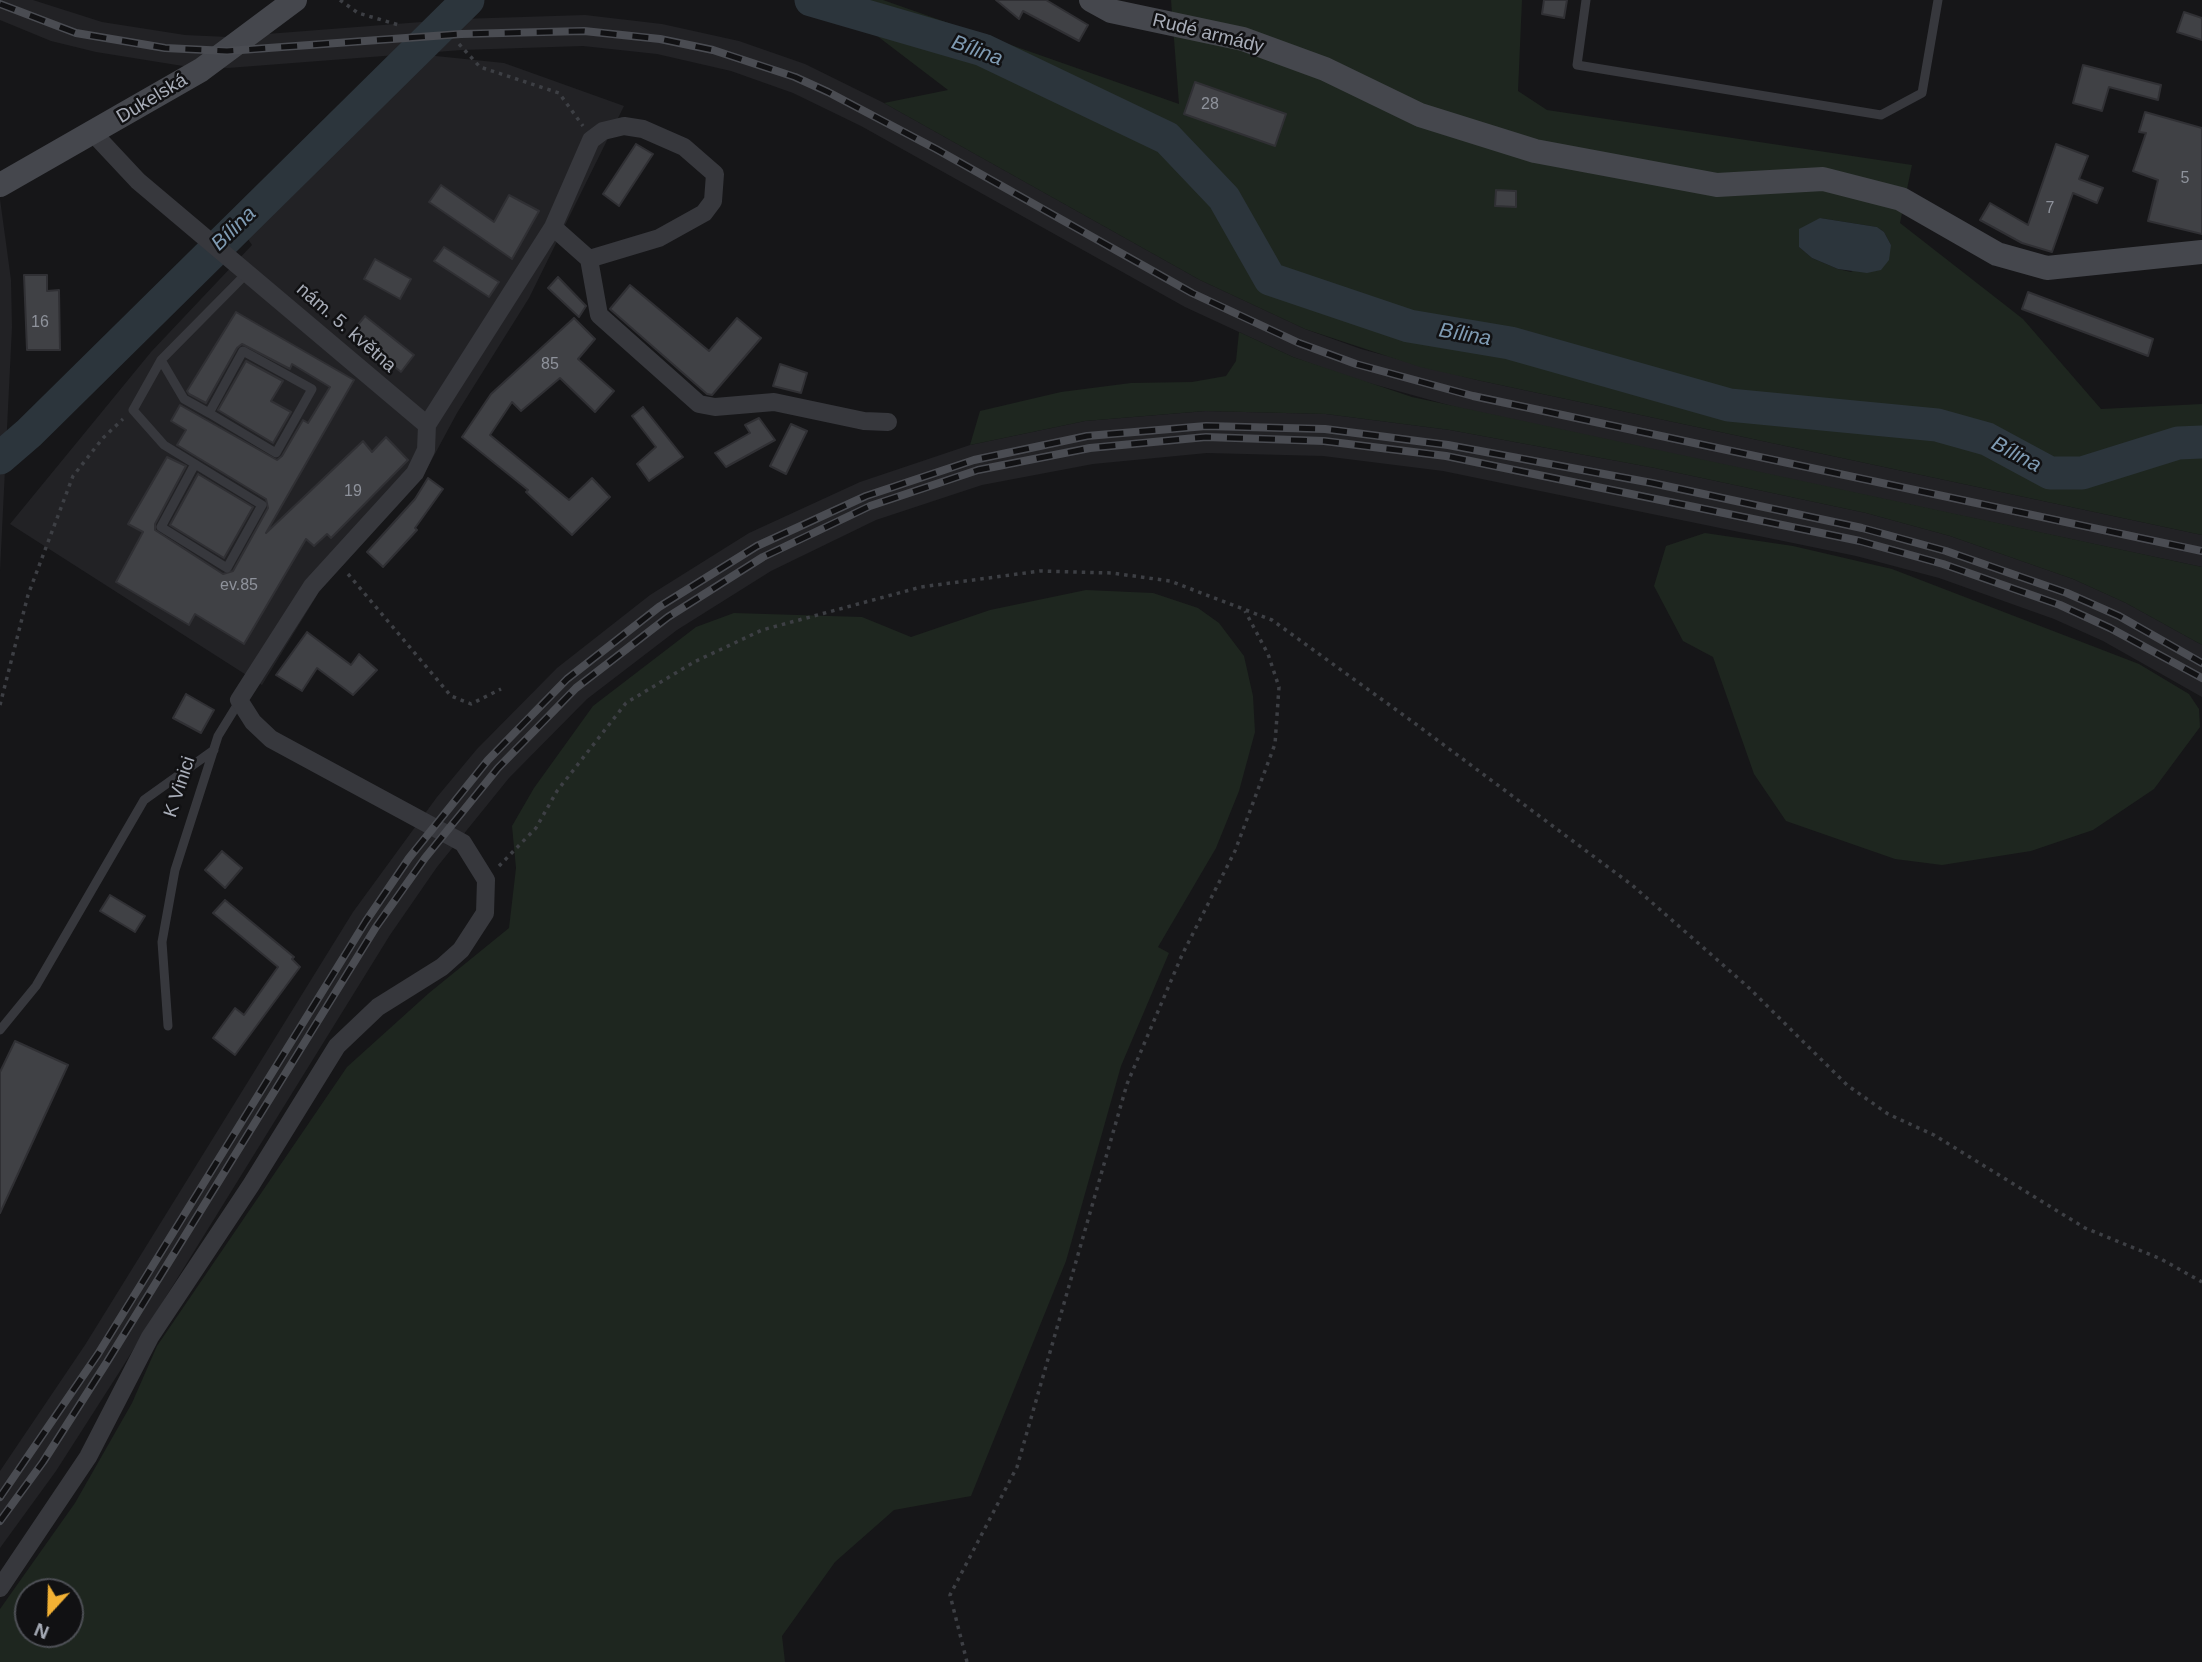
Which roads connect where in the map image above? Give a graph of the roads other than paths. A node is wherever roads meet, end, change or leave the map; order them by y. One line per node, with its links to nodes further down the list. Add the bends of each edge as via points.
1 (295, 0): 5 (street, Dukelská, via 201,70)
2 (1091, 0): 8 (street, Rudé armády, via 1111,11 1244,39 1325,69 1420,115 1535,151 1717,185 1823,179 1901,199 1997,254 2048,268)
3 (1586, 0): 4 (lane, via 1577,65 1881,115 1923,93)
4 (1938, 0)
5 (94, 134): 6 (street, Dukelská); 10 (street, nám. 5. května, via 138,181)
6 (0, 185)
7 (553, 227): 9 (street); 9 (street, via 591,140 603,131 624,126 667,137 715,174 713,201 704,213 659,238); 14 (street)
8 (2202, 252)
9 (589, 259): 13 (street, via 599,315 699,404 715,407 774,401)
10 (243, 267): 11 (lane); 14 (street, nám. 5. května)
11 (161, 360): 12 (lane, via 184,399); 15 (lane, via 133,410 164,445)
12 (209, 414): 12 (lane, via 276,453 312,389 243,352)
13 (888, 422)
14 (427, 425): 16 (street, K Vinici, via 426,450 415,472 312,586)
15 (195, 464): 15 (lane, via 262,505 227,568 161,527)
16 (240, 700): 17 (lane, K Vinici); 20 (street, via 253,722 271,739 463,843 486,880 485,913 461,950 378,1007 337,1046 149,1337 88,1457)
17 (214, 750): 18 (lane, K Vinici, via 175,870 162,942); 19 (lane, via 144,800 36,986)
18 (168, 1026)
19 (0, 1030)
20 (0, 1588)

